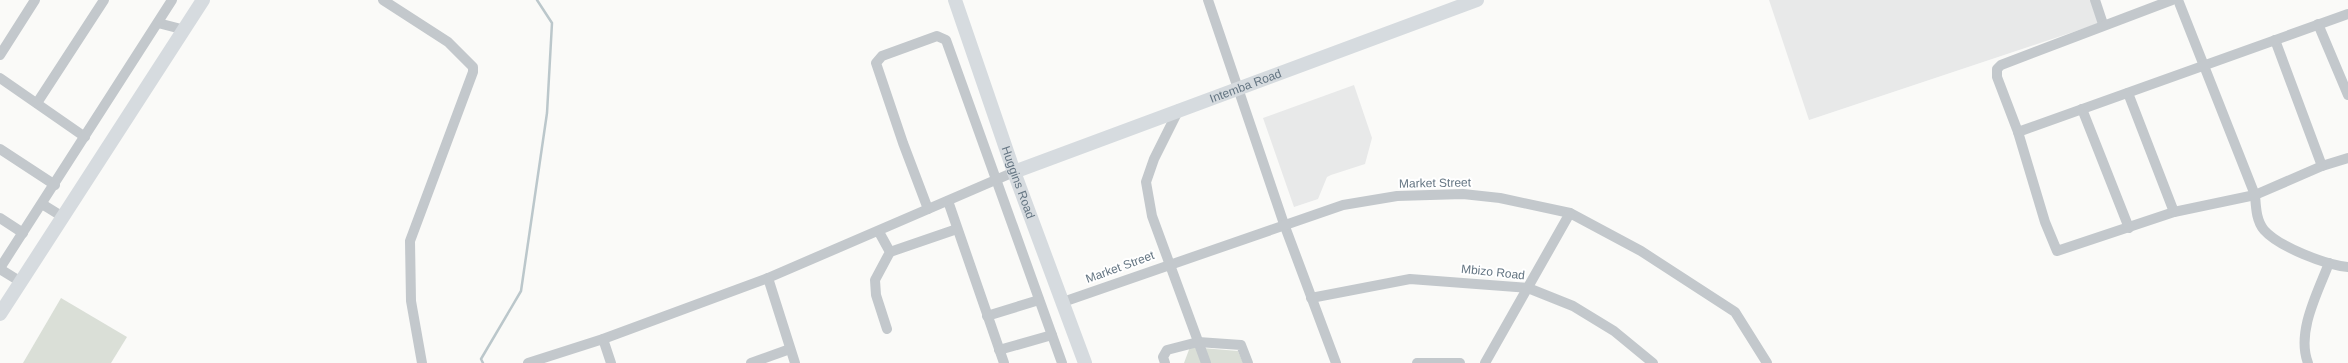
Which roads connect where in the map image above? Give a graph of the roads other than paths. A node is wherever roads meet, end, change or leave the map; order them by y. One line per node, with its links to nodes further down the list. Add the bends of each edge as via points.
1 (35, 0): 18 (street)
2 (104, 0): 24 (street)
3 (172, 0): 13 (street)
4 (203, 0): 16 (street)
5 (383, 0): 68 (street, via 448,42 473,67 409,246 411,301)
6 (955, 0): 32 (street, Huggins Road)
7 (1208, 0): 21 (street)
8 (1477, 0): 21 (street, Intemba Road)
9 (2095, 0): 14 (street)
10 (2172, 0): 14 (street)
11 (2178, 0): 19 (street)
12 (2348, 14): 15 (street)
13 (158, 24): 16 (street); 28 (street)
14 (2103, 24): 27 (street, via 2001,65 1997,69 1997,77)
15 (2318, 24): 17 (street); 23 (street)
16 (185, 30): 41 (street)
17 (2275, 40): 19 (street); 31 (street)
18 (0, 55)
19 (2204, 65): 22 (street); 35 (street)
20 (0, 78): 24 (street)
21 (1238, 87): 25 (street, Intemba Road); 43 (street)
22 (2128, 93): 26 (street); 39 (street)
23 (2348, 96)
24 (37, 103): 28 (street)
25 (1179, 109): 32 (street, Intemba Road); 49 (street, via 1146,182 1152,216)
26 (2082, 109): 27 (street); 44 (street)
27 (2018, 132): 44 (street, via 2044,222 2057,251)
28 (85, 137): 34 (street)
29 (0, 150): 34 (street)
30 (2348, 158): 31 (street)
31 (2322, 166): 35 (street)
32 (1014, 172): 33 (street); 58 (street, Huggins Road)
33 (995, 179): 36 (street); 38 (street, via 946,40 937,36 882,56 876,63); 57 (street)
34 (55, 185): 37 (street)
35 (2255, 195): 39 (street); 50 (street, via 2256,214 2264,230 2296,251)
36 (948, 201): 38 (street); 45 (street)
37 (42, 204): 41 (street); 47 (street)
38 (928, 210): 46 (street)
39 (2174, 212): 44 (street)
40 (1570, 213): 43 (street, Market Street, via 1500,198 1433,194 1398,196 1343,205); 55 (street); 67 (street, Market Street, via 1641,251 1735,312)
41 (63, 217): 54 (street)
42 (0, 218): 47 (street)
43 (1284, 224): 49 (street, Market Street); 56 (street)
44 (2129, 228)
45 (957, 229): 48 (street); 60 (street)
46 (879, 232): 48 (street); 53 (street)
47 (23, 233): 52 (street)
48 (890, 252): 61 (street, via 875,280 876,295)
49 (1170, 263): 58 (street, Market Street); 64 (street)
50 (2329, 263): 51 (street); 84 (street, via 2312,307 2305,335 2304,353)
51 (2348, 267)
52 (0, 269): 54 (street)
53 (768, 278): 63 (street); 65 (street)
54 (21, 282): 59 (street)
55 (1528, 288): 56 (street, Mbizo Road, via 1410,279); 82 (street); 83 (street, Mbizo Road, via 1573,306 1614,331)
56 (1311, 298): 79 (street)
57 (1039, 300): 60 (street); 62 (street)
58 (1063, 302): 75 (street, Huggins Road)
59 (0, 314)
60 (987, 316): 66 (street)
61 (887, 329)
62 (1052, 335): 66 (street); 74 (street)
63 (602, 338): 69 (street); 70 (street)
64 (1198, 342): 76 (street, via 1167,350 1163,357); 77 (street); 78 (street, via 1241,345)
65 (790, 349): 71 (street); 72 (street)
66 (999, 350): 73 (street)
67 (1763, 361)
68 (422, 363)
69 (528, 363)
70 (611, 363)
71 (751, 363)
72 (796, 363)
73 (1004, 363)
74 (1062, 363)
75 (1085, 363)
76 (1166, 363)
77 (1206, 363)
78 (1248, 363)
79 (1336, 363)
80 (1417, 363): 81 (street)
81 (1460, 363)
82 (1485, 363)
83 (1653, 363)
84 (2308, 363)

